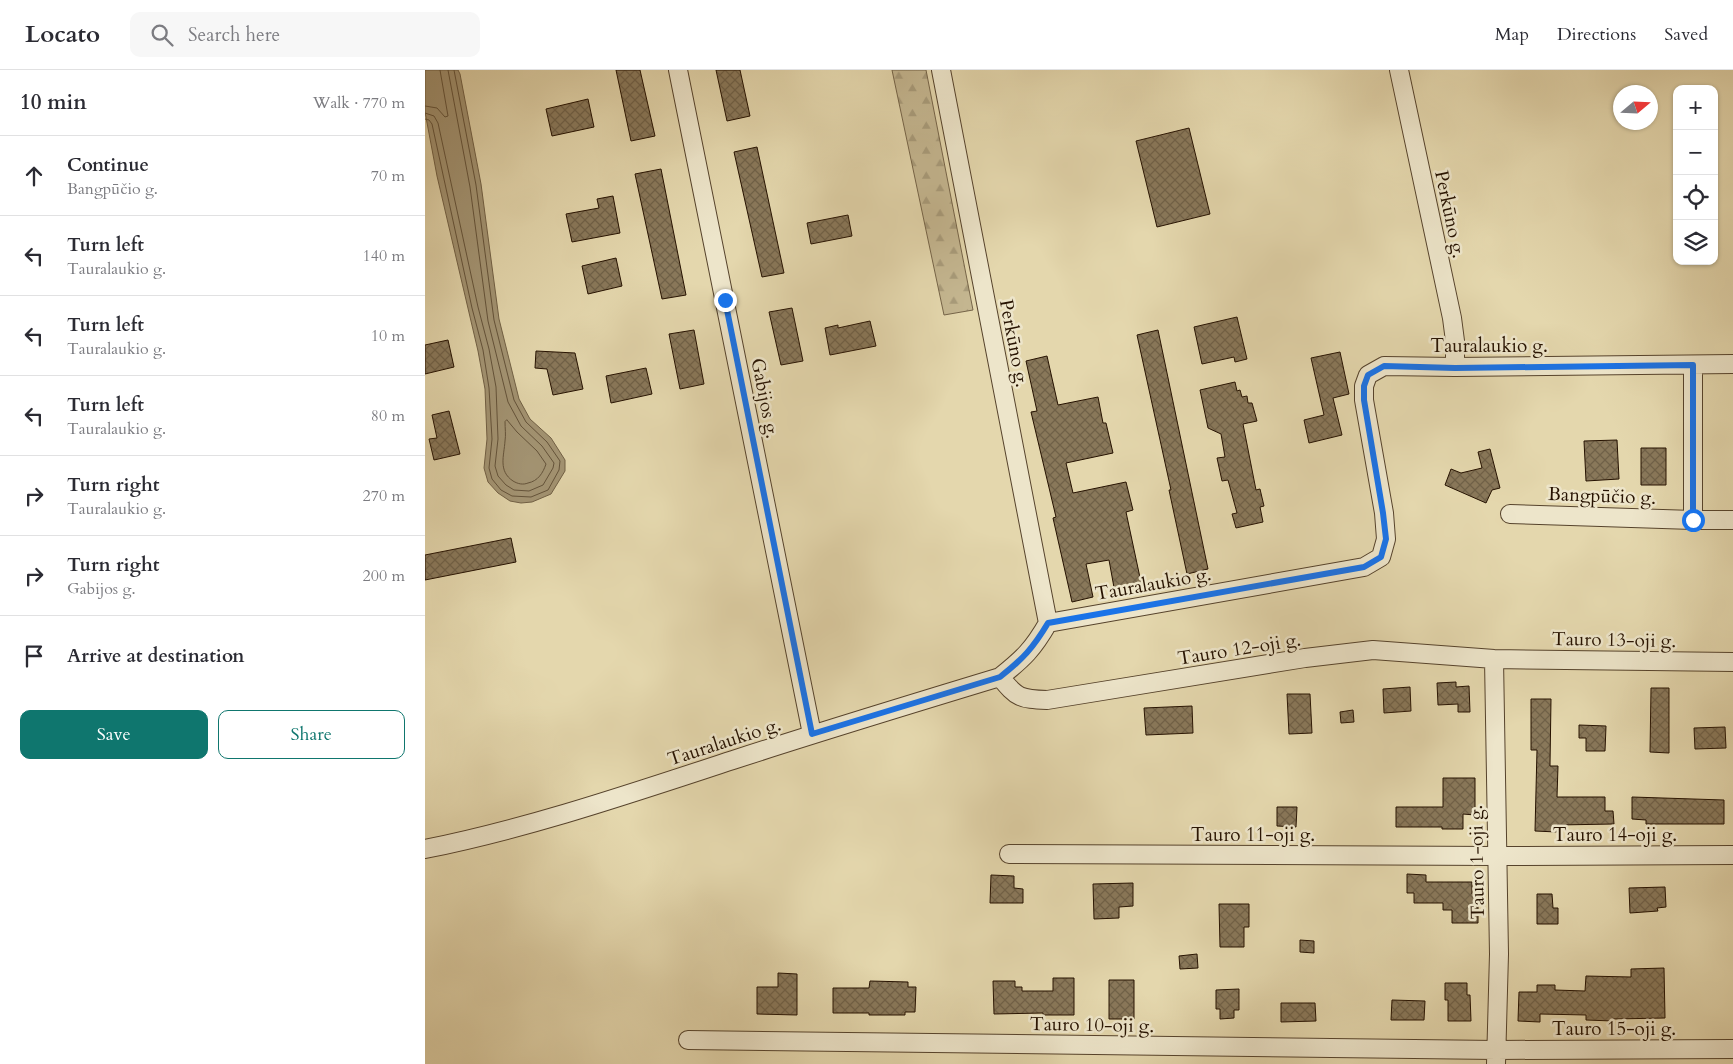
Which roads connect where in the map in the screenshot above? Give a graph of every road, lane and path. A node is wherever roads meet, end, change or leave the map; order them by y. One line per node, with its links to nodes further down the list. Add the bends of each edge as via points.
1 (678, 70): 14 (street, Gabijos g.)
2 (941, 70): 10 (street, Perkūno g.)
3 (1399, 70): 6 (street, Perkūno g., via 1452,318)
4 (1733, 364): 5 (street, Tauralaukio g.)
5 (1693, 365): 6 (street, Tauralaukio g.); 8 (street)
6 (1455, 368): 10 (street, Tauralaukio g., via 1384,366 1368,375 1364,400 1386,539 1381,557 1364,567)
7 (1510, 514): 8 (street, Bangpūčio g.)
8 (1693, 520): 9 (street, Bangpūčio g.)
9 (1733, 520)
10 (1048, 623): 13 (street, Tauralaukio g., via 1034,646)
11 (1494, 660): 12 (street, Tauro 13-oji g.); 13 (street, Tauro 12-oji g., via 1373,650 1047,700 1028,699 1013,693); 18 (street, Tauro 1-oji g.)
12 (1733, 662)
13 (1000, 677): 14 (street, Tauralaukio g.)
14 (812, 734): 15 (street, Tauralaukio g., via 587,808 475,839)
15 (425, 849)
16 (1009, 854): 18 (street, Tauro 11-oji g.)
17 (1733, 855): 18 (street, Tauro 14-oji g.)
18 (1497, 856): 21 (street, Tauro 1-oji g.)
19 (688, 1040): 21 (street, Tauro 10-oji g.)
20 (1733, 1049): 21 (street, Tauro 15-oji g.)
21 (1496, 1057)

